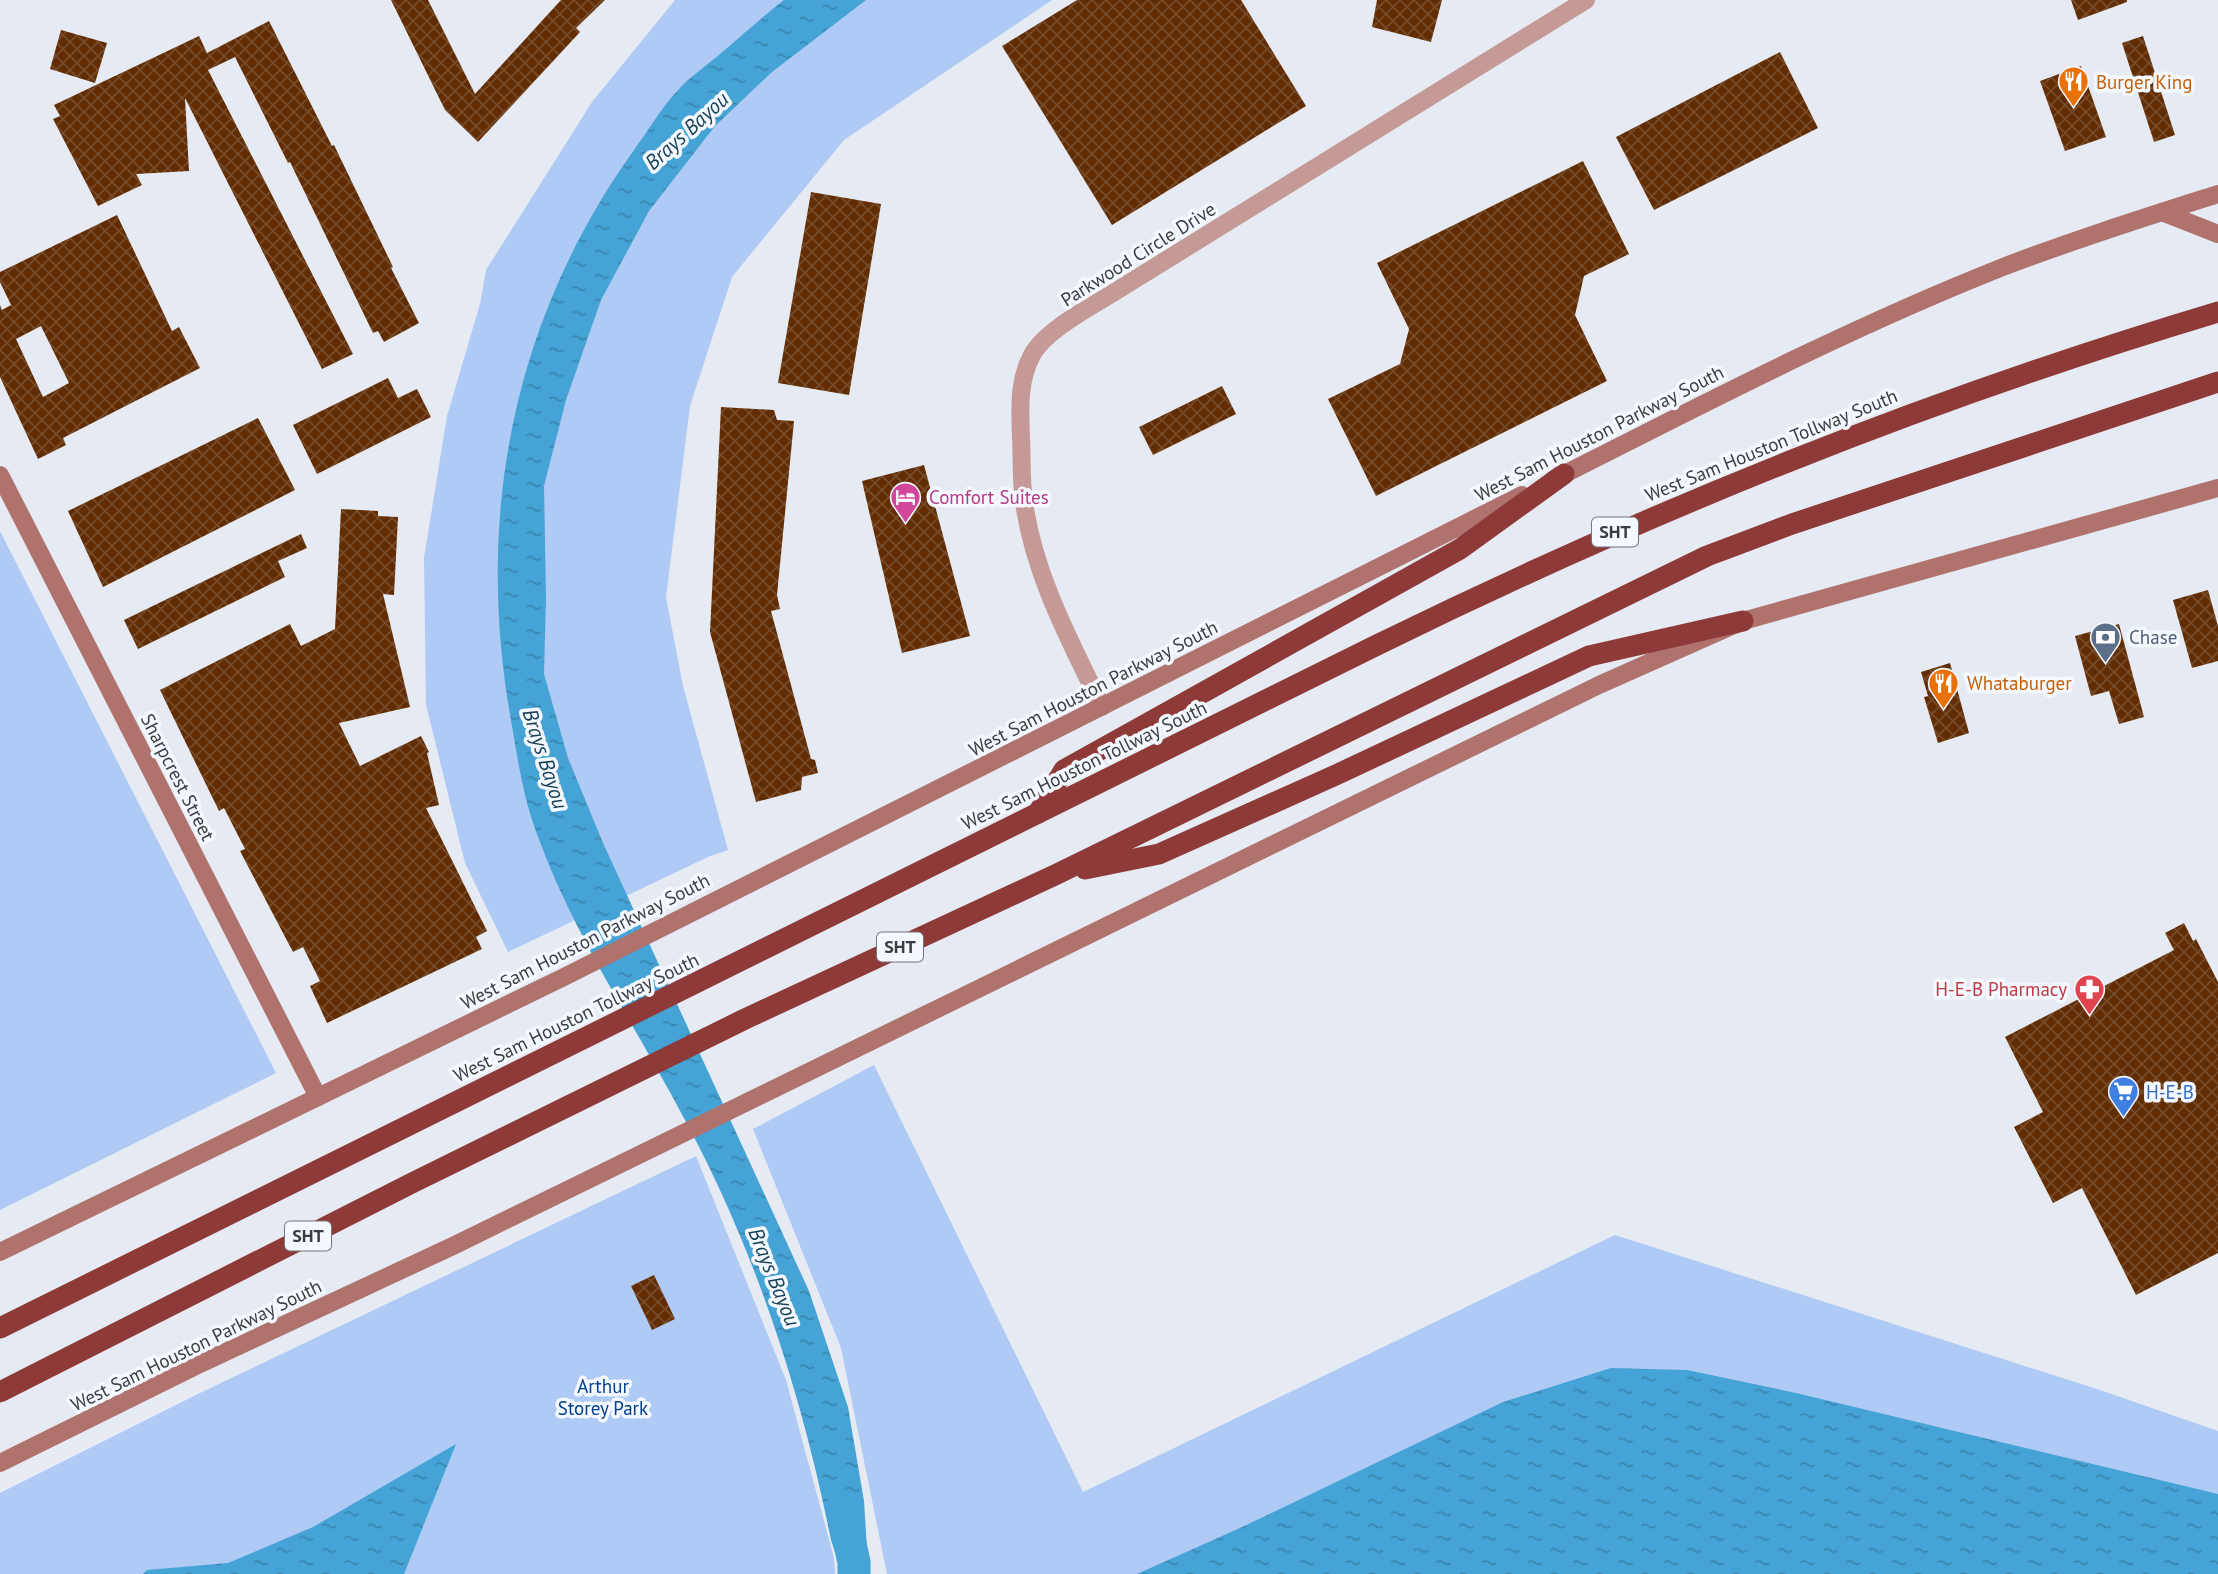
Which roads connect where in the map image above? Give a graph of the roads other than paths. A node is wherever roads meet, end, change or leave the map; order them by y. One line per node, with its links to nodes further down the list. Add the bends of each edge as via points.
1 (1586, 0): 13 (street, Parkwood Circle Drive, via 1121,288 1045,337 1033,354 1024,373 1019,404 1024,502 1041,573)
2 (2218, 181): 4 (main road)
3 (2218, 194): 4 (main road, West Sam Houston Parkway South)
4 (2180, 206): 5 (main road, West Sam Houston Parkway South)
5 (2162, 212): 6 (main road); 9 (main road, West Sam Houston Parkway South, via 2003,268 1857,331)
6 (2218, 234)
7 (2218, 312): 14 (highway, West Sam Houston Tollway South / SHT, via 1968,392 1684,502 1498,586)
8 (2218, 383): 15 (highway, SHT, via 1707,556)
9 (1564, 474): 13 (main road, West Sam Houston Parkway South); 14 (highway, via 1460,549 1064,770)
10 (0, 475): 16 (main road, Sharpcrest Street)
11 (2218, 488): 12 (main road, West Sam Houston Parkway South)
12 (1743, 621): 15 (highway, via 1589,656 1159,854); 20 (main road, West Sam Houston Parkway South, via 1599,685)
13 (1102, 707): 16 (main road, West Sam Houston Parkway South)
14 (1038, 813): 18 (highway, West Sam Houston Tollway South / SHT)
15 (1055, 875): 19 (highway, SHT, via 745,1019)
16 (318, 1097): 17 (main road, West Sam Houston Parkway South)
17 (0, 1252)
18 (0, 1328)
19 (0, 1392)
20 (0, 1463)

